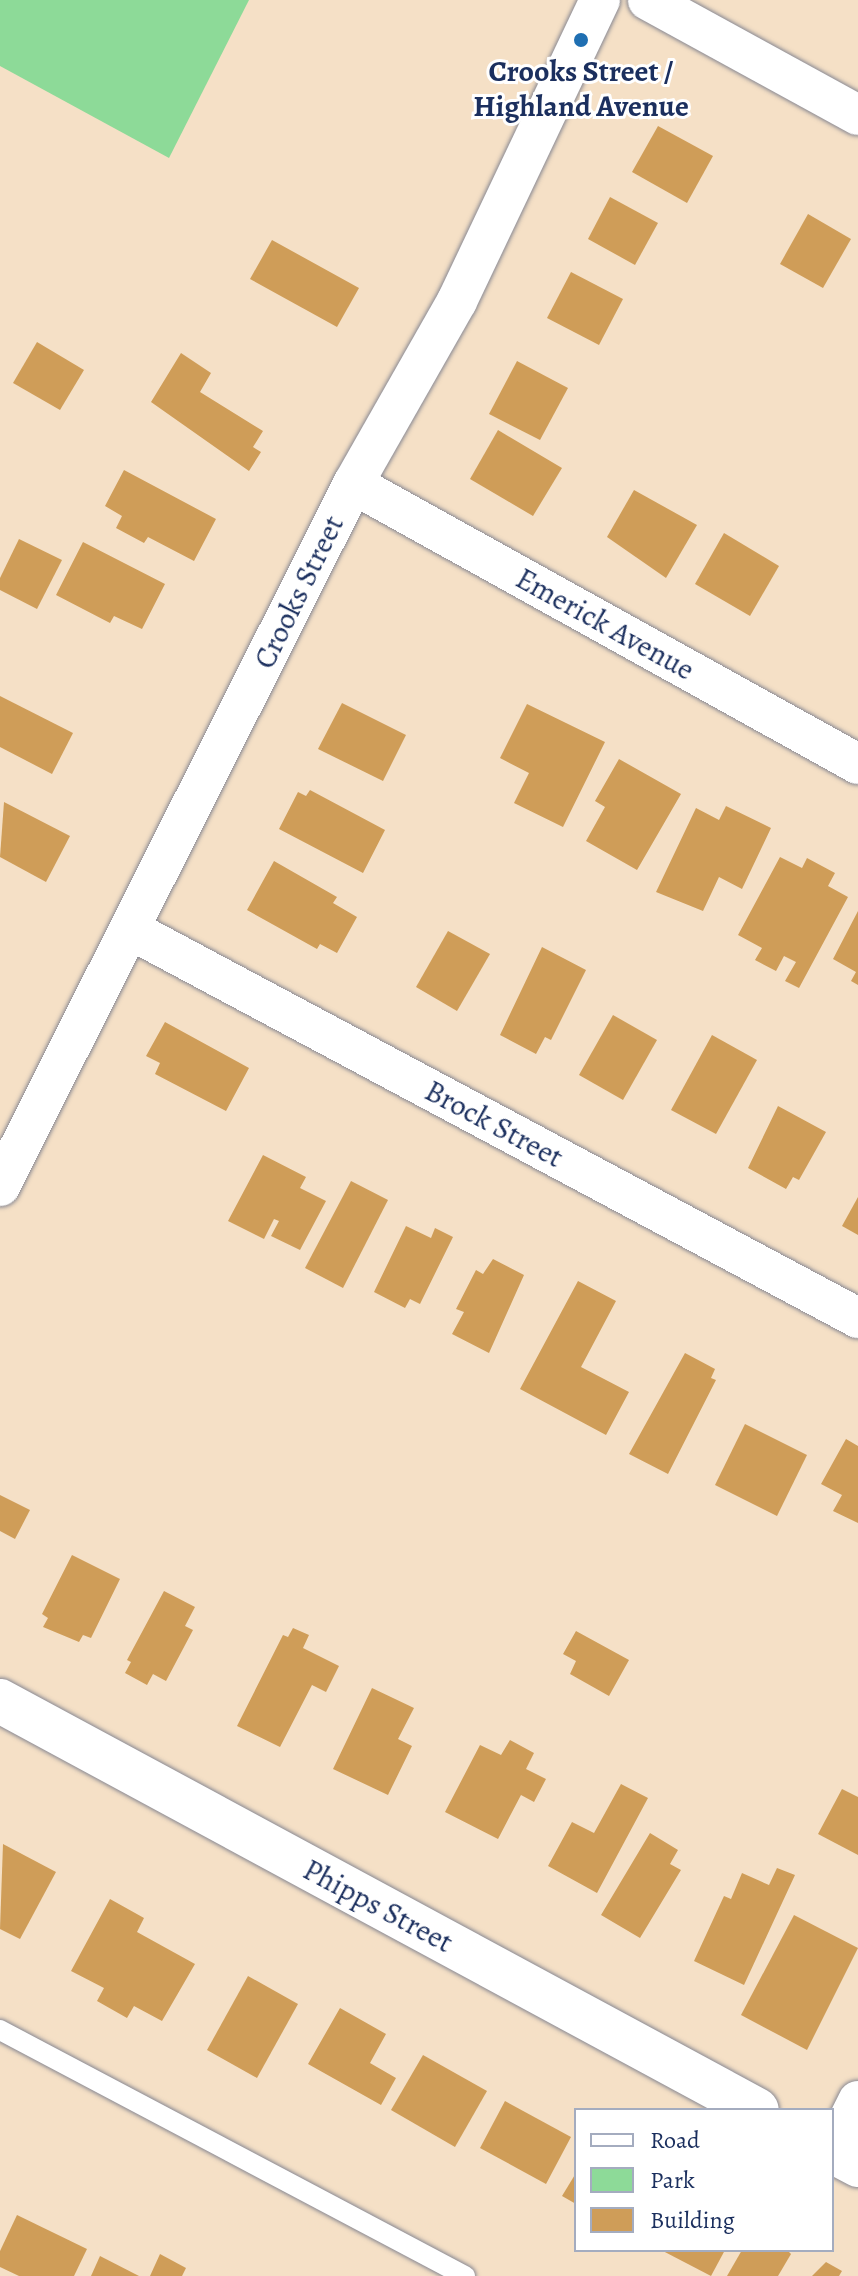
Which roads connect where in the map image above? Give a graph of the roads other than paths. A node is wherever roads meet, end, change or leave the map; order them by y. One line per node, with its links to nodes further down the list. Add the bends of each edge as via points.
1 (600, 0): 4 (street, Crooks Street, via 457,301)
2 (648, 0): 3 (street)
3 (858, 115)
4 (353, 484): 5 (street, Emerick Avenue); 6 (street, Crooks Street)
5 (858, 764)
6 (131, 930): 7 (street, Crooks Street); 8 (street, Brock Street)
7 (0, 1186)
8 (858, 1318)
9 (0, 1701): 12 (main road, Phipps Street)
10 (0, 2030): 16 (lane)
11 (858, 2101): 13 (street)
12 (753, 2108)
13 (834, 2147)
14 (834, 2152): 15 (main road)
15 (858, 2165)
16 (465, 2276)

